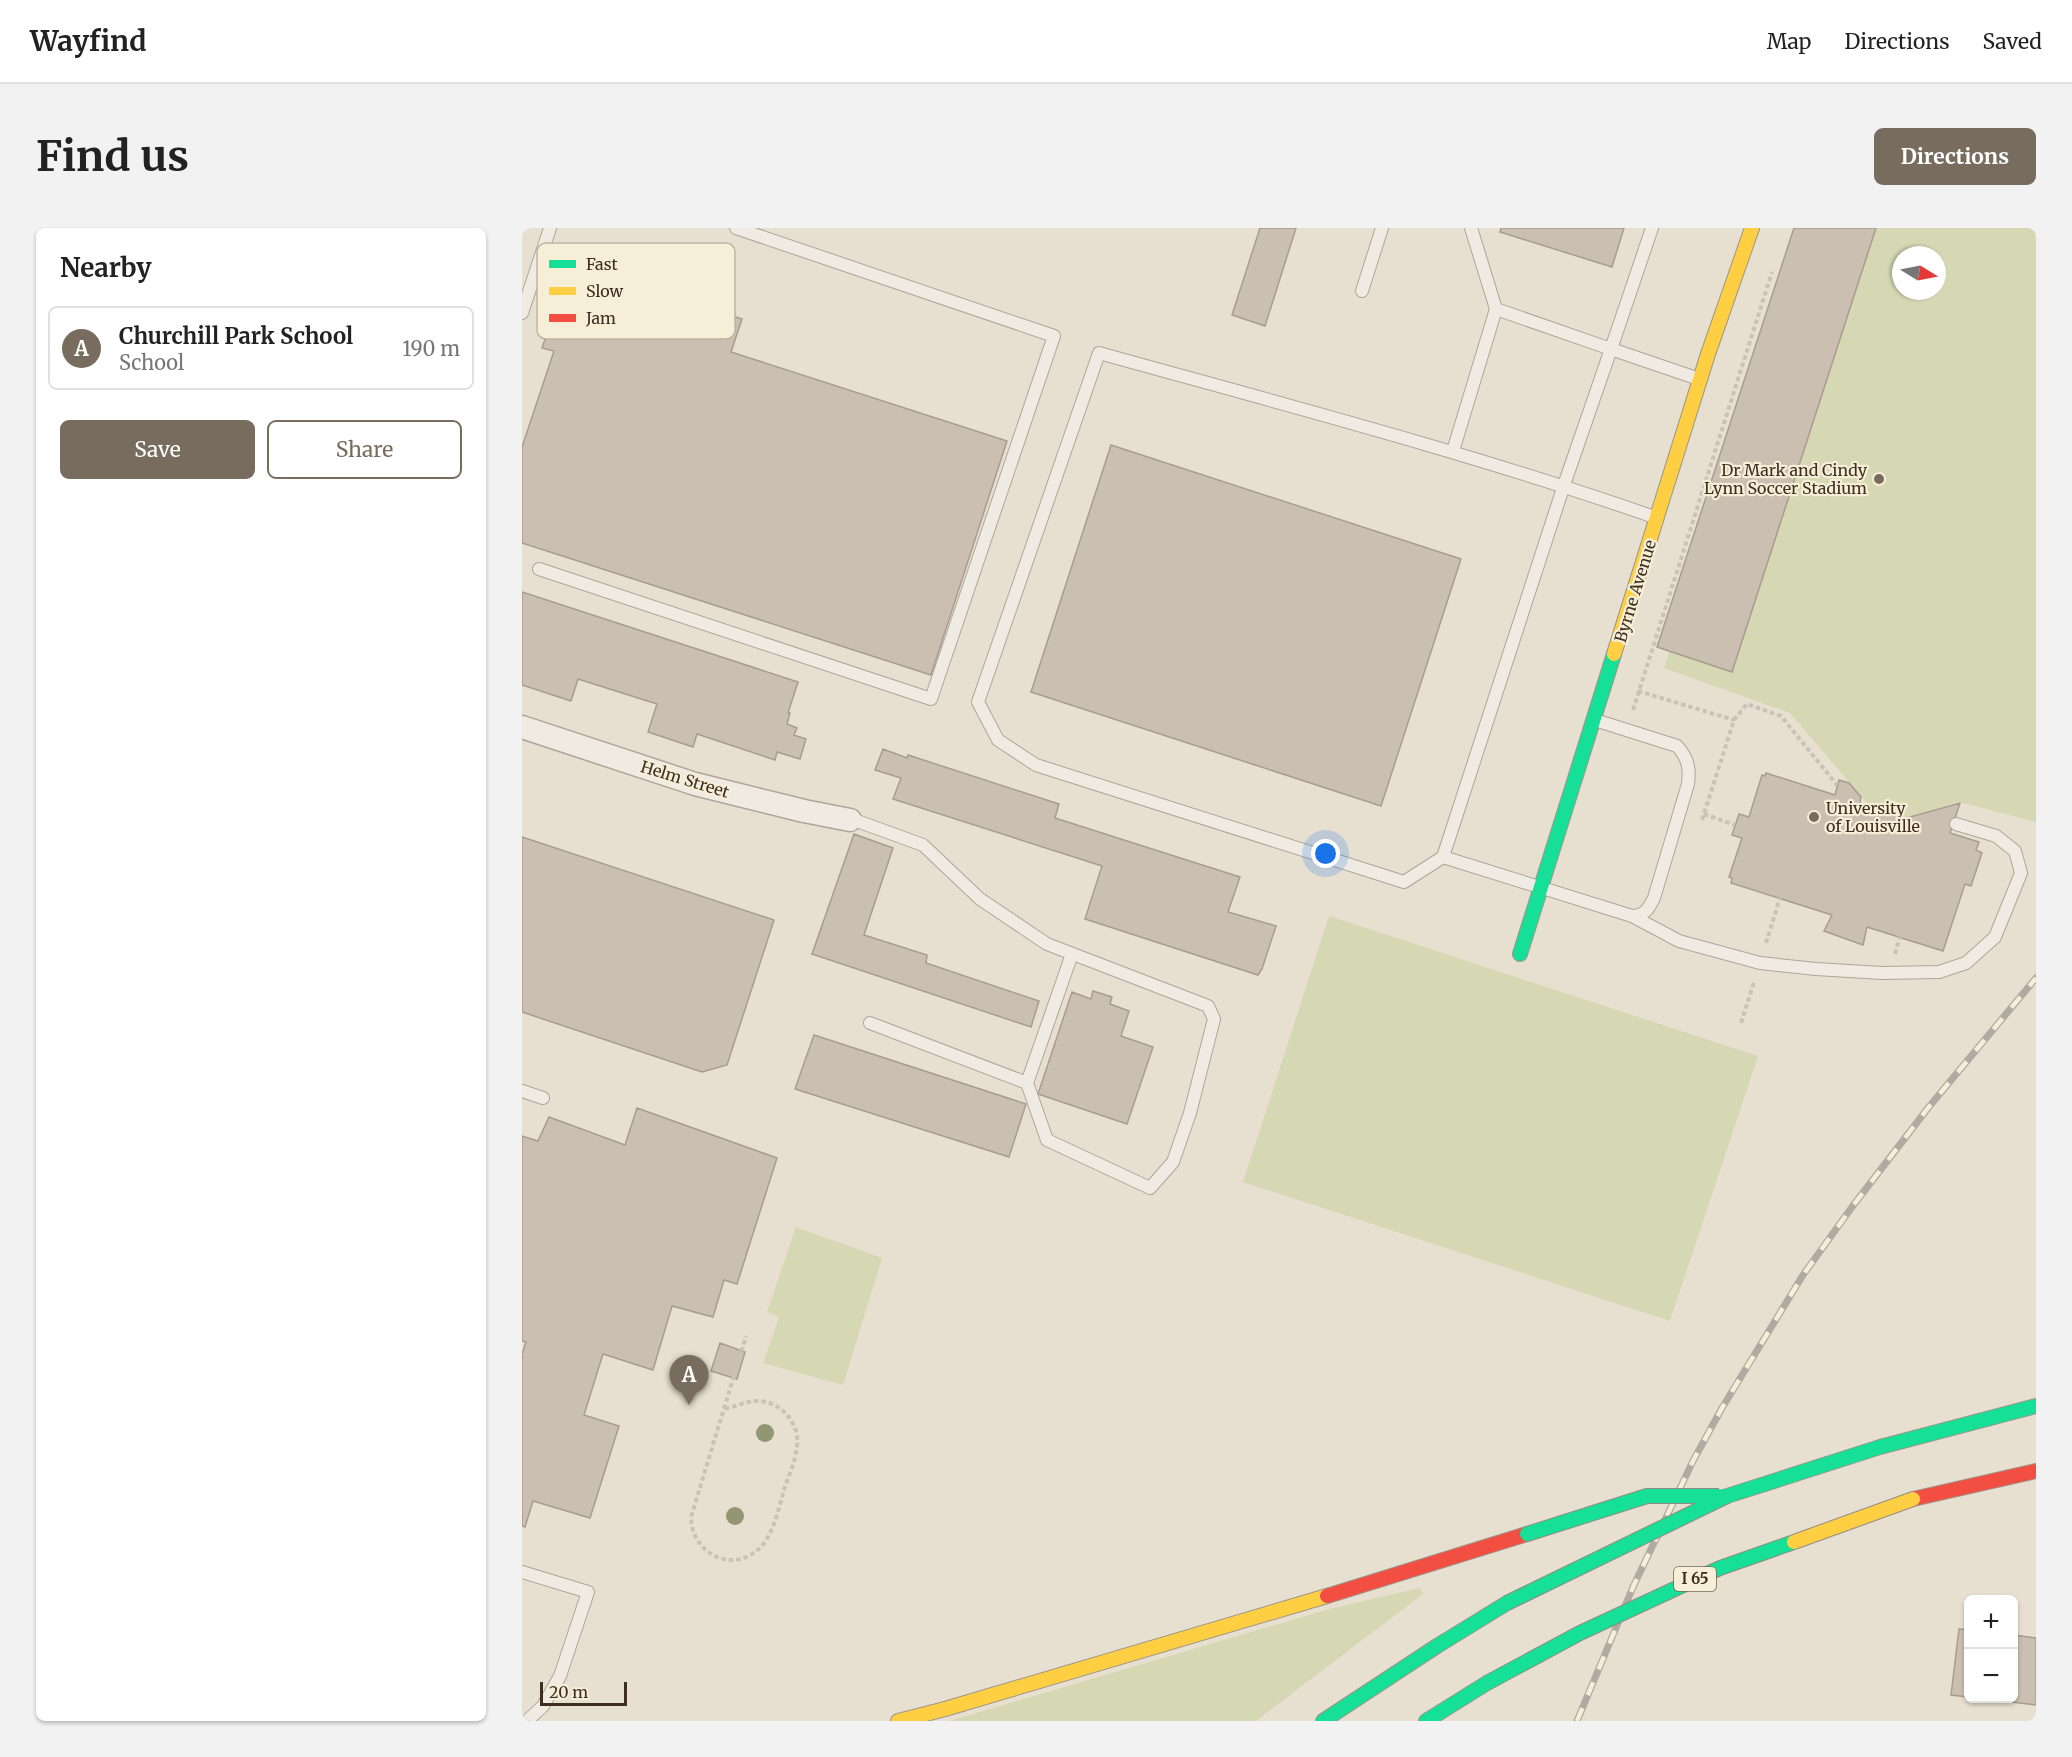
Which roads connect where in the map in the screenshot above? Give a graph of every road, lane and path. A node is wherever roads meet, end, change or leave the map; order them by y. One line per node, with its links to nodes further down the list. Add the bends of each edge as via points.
1 (550, 228): 7 (lane)
2 (736, 228): 18 (lane, via 1054,336 931,699)
3 (1382, 228): 10 (lane)
4 (1471, 228): 11 (lane)
5 (1652, 228): 13 (lane)
6 (1752, 228): 14 (main road, Byrne Avenue)
7 (545, 243)
8 (1775, 262): 19 (path)
9 (537, 267): 12 (lane)
10 (1362, 291)
11 (1496, 309): 13 (lane); 15 (lane)
12 (522, 313)
13 (1611, 349): 14 (lane); 16 (lane)
14 (1701, 380): 17 (main road, Byrne Avenue)
15 (1453, 451): 16 (lane); 28 (lane, via 1100,353 978,702 998,740 1036,765 1404,882)
16 (1564, 485): 17 (lane); 28 (lane)
17 (1658, 518): 21 (main road, Byrne Avenue)
18 (539, 569)
19 (1638, 691): 20 (path); 23 (path, via 1734,720 1747,704 1781,716)
20 (1632, 712)
21 (1593, 720): 29 (main road, Byrne Avenue); 30 (lane, via 1677,746 1686,756 1690,770 1654,898 1642,915)
22 (522, 727): 25 (street, Helm Street, via 695,784)
23 (1837, 785)
24 (1704, 814): 27 (path)
25 (850, 820): 31 (lane, via 923,845 980,899 1047,944)
26 (1956, 824): 30 (lane, via 1996,836 2015,851 2021,873 1995,937 1966,963 1939,972 1882,973 1760,963 1679,941)
27 (1735, 825)
28 (1443, 857): 29 (lane)
29 (1540, 888): 30 (lane); 32 (main road, Byrne Avenue)
30 (1632, 916)
31 (1072, 954): 34 (lane); 34 (lane, via 1208,1006 1214,1019 1190,1113 1173,1161 1150,1188 1047,1140)
32 (1520, 954)
33 (870, 1023): 34 (lane)
34 (1027, 1083)
35 (522, 1091): 36 (lane)
36 (543, 1098)
37 (746, 1336): 39 (path)
38 (2036, 1406): 41 (main road, via 1946,1427)
39 (725, 1409): 39 (path, via 691,1523 698,1544 708,1553 729,1560 756,1552 767,1539 798,1446 794,1424 773,1404 754,1401)
40 (2036, 1471): 46 (main road, I 65, bridge, via 1913,1498 1720,1568 1580,1633)
41 (1727, 1496): 44 (main road, bridge, via 1647,1496 1387,1578); 45 (main road, bridge, via 1508,1603)
42 (522, 1572): 43 (lane, via 588,1592 561,1676 543,1706)
43 (527, 1721)
44 (898, 1721)
45 (1323, 1721)
46 (1426, 1721)

